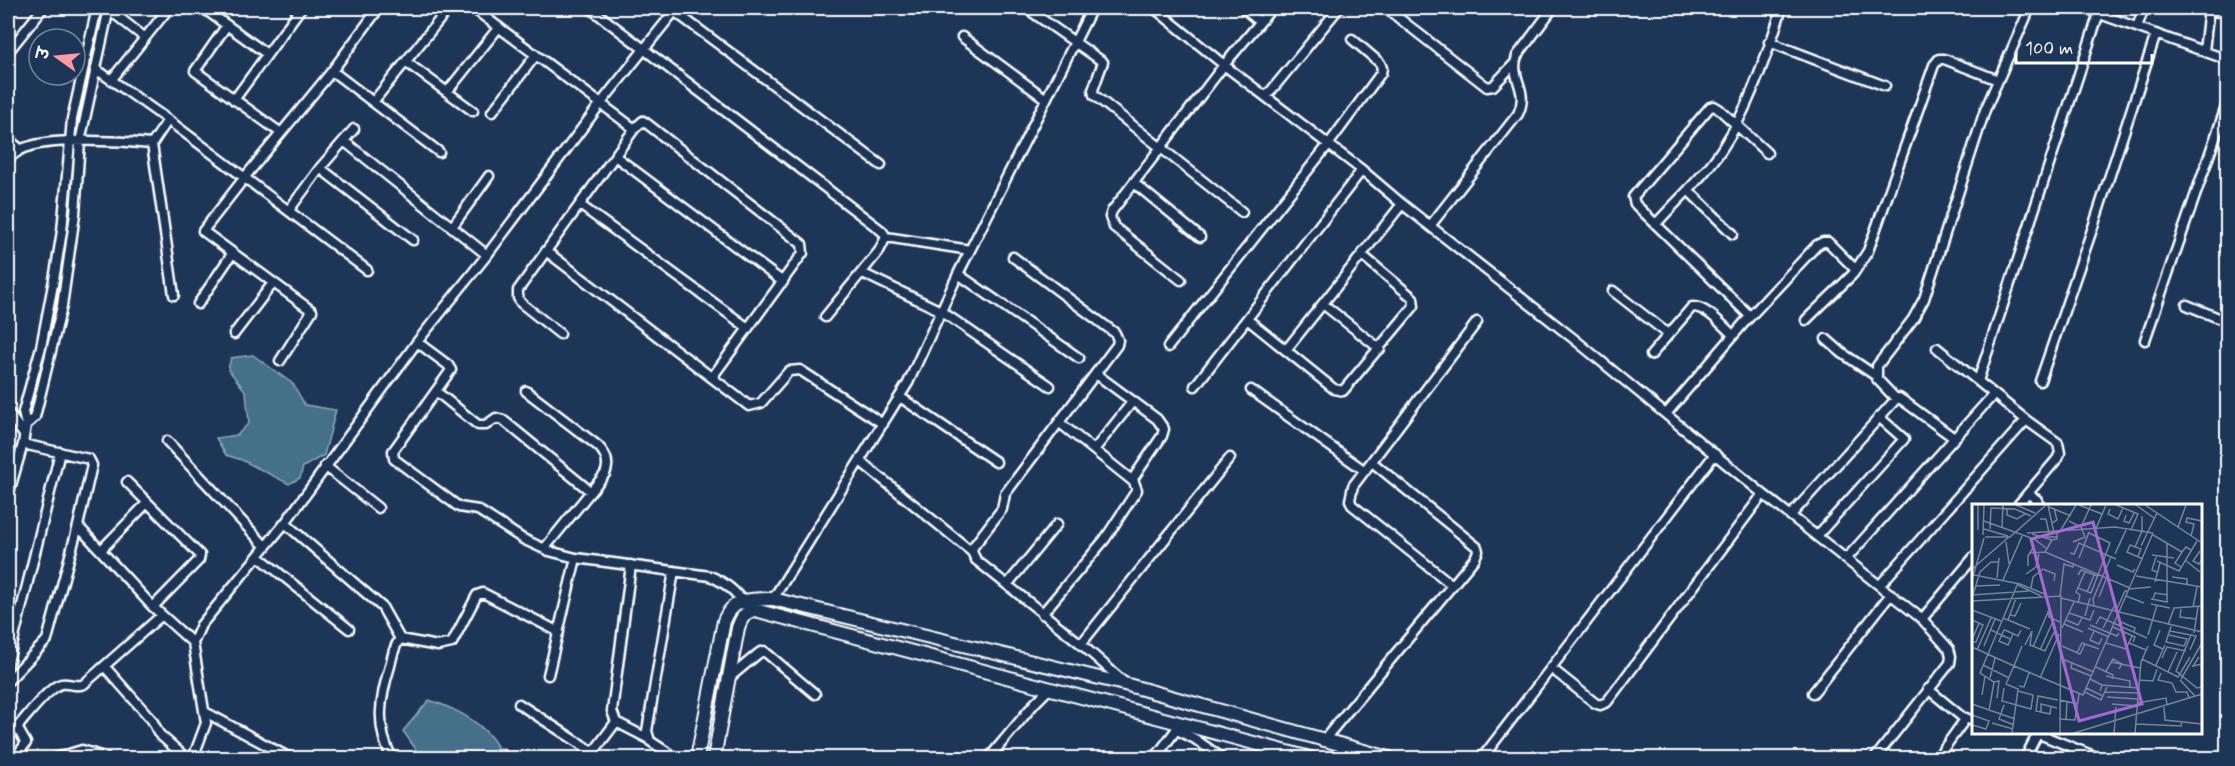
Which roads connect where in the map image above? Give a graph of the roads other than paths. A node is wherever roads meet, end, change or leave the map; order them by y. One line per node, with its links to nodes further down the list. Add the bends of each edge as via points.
1 (43, 8): 39 (street)
2 (97, 8): 67 (street)
3 (108, 8): 32 (street); 46 (street)
4 (170, 8): 32 (street)
5 (203, 8): 28 (street)
6 (379, 8): 47 (street)
7 (449, 8): 43 (street)
8 (473, 8): 29 (street)
9 (590, 8): 37 (street)
10 (1026, 8): 36 (street)
11 (1092, 8): 36 (street)
12 (1154, 8): 45 (street)
13 (1242, 8): 27 (street)
14 (1272, 8): 27 (street)
15 (1340, 8): 52 (street)
16 (1386, 8): 44 (street, via 1487,87 1493,86)
17 (1551, 8): 44 (street)
18 (1782, 8): 35 (street)
19 (2030, 8): 49 (street)
20 (2083, 8): 25 (street)
21 (2144, 8): 30 (street)
22 (297, 9): 40 (street)
23 (676, 9): 37 (street); 77 (street)
24 (2209, 9): 26 (street); 38 (street)
25 (2099, 13): 30 (street); 138 (street)
26 (2228, 14)
27 (1260, 22): 45 (street)
28 (227, 25): 40 (street); 54 (street, via 195,71)
29 (499, 27): 41 (street); 51 (street)
30 (2137, 27): 31 (street)
31 (2156, 34): 38 (street); 139 (street)
32 (144, 37): 48 (street)
33 (962, 37): 53 (street)
34 (1352, 39): 70 (street, via 1376,59 1381,74)
35 (1769, 42): 50 (street); 61 (street)
36 (1074, 43): 53 (street); 71 (street, via 1103,62 1094,95)
37 (644, 48): 57 (street); 92 (street)
38 (2204, 51): 42 (street)
39 (8, 52)
40 (267, 54): 54 (street)
41 (536, 55): 57 (street); 59 (street)
42 (2228, 60)
43 (405, 62): 51 (street); 56 (street)
44 (1514, 64): 89 (street, via 1523,98 1518,114)
45 (1224, 65): 52 (street); 71 (street)
46 (96, 69): 48 (street); 68 (street)
47 (332, 71): 56 (street); 64 (street)
48 (112, 79): 60 (street)
49 (1998, 80): 102 (street, via 1944,59 1934,65 1876,231); 137 (street, via 1974,141 1924,299 1877,366)
50 (1885, 86)
51 (447, 92): 58 (street)
52 (1266, 97): 70 (street)
53 (1046, 99): 95 (street)
54 (234, 100): 64 (street)
55 (2228, 101): 126 (street)
56 (373, 102): 73 (street)
57 (601, 104): 62 (street); 98 (street)
58 (473, 111)
59 (492, 112)
60 (168, 120): 69 (street); 81 (street)
61 (1737, 125): 74 (street); 83 (street); 88 (street, via 1710,106 1634,194 1635,204)
62 (635, 128): 75 (street); 106 (street, via 646,123 798,240 803,253)
63 (354, 129): 66 (street)
64 (281, 133): 81 (street)
65 (8, 138): 72 (street)
66 (344, 141): 78 (street); 90 (street)
67 (68, 142): 68 (street); 72 (street); 155 (street, via 62,231 41,347 23,412)
68 (80, 142): 69 (street); 155 (street, via 75,214 56,336 35,417)
69 (152, 144): 109 (street)
70 (1328, 145): 79 (street); 128 (street)
71 (1161, 147): 82 (street); 87 (street)
72 (20, 149): 76 (street)
73 (439, 152)
74 (1767, 153)
75 (615, 156): 85 (street); 106 (street)
76 (8, 160)
77 (881, 165)
78 (320, 168): 86 (street); 94 (street)
79 (1362, 170): 84 (street); 116 (street)
80 (489, 176): 90 (street)
81 (244, 177): 86 (street); 97 (street, via 203,231)
82 (1134, 183): 93 (street); 105 (street, via 1112,211 1111,223)
83 (1688, 190): 88 (street); 91 (street)
84 (1402, 204): 89 (street); 99 (street)
85 (580, 205): 96 (street); 120 (street)
86 (289, 210): 101 (street)
87 (1242, 212)
88 (1656, 224): 115 (street)
89 (1430, 226): 150 (street)
90 (452, 227): 98 (street)
91 (1733, 234)
92 (886, 237): 95 (street); 103 (street)
93 (1200, 237)
94 (413, 240)
95 (970, 250): 104 (street)
96 (546, 251): 122 (street, via 517,294 521,303); 136 (street)
97 (232, 254): 107 (street); 110 (street)
98 (486, 255): 127 (street)
99 (1362, 255): 111 (street); 130 (street, via 1414,302 1413,310)
100 (1013, 257): 135 (street, via 1118,336 1117,345)
101 (367, 270)
102 (1856, 270): 115 (street, via 1832,245 1823,242); 117 (street)
103 (862, 273): 113 (street); 114 (street)
104 (958, 274): 113 (street); 133 (street)
105 (1181, 280)
106 (783, 282): 120 (street)
107 (273, 283): 121 (street); 134 (street, via 312,311)
108 (1613, 291): 123 (street)
109 (174, 296)
110 (198, 304)
111 (1323, 304): 130 (street); 131 (street)
112 (2187, 305): 119 (street)
113 (941, 311): 140 (street); 146 (street)
114 (825, 316)
115 (1750, 316): 124 (street)
116 (1247, 319): 131 (street); 141 (street)
117 (1806, 320)
118 (1477, 321): 165 (street)
119 (2228, 322)
120 (748, 328): 136 (street)
121 (234, 334)
122 (560, 334)
123 (1668, 334): 124 (street, via 1686,312 1697,307); 132 (street)
124 (1733, 335): 150 (street)
125 (1826, 339): 137 (street)
126 (2145, 340)
127 (417, 342): 144 (street, via 450,368); 166 (street)
128 (1168, 347)
129 (1937, 348): 138 (street)
130 (1380, 349): 131 (street, via 1343,392)
131 (1286, 350)
132 (1651, 355)
133 (1079, 358)
134 (280, 361)
135 (1096, 374): 148 (street); 153 (street)
136 (713, 376): 154 (street, via 745,403 755,406 789,371 800,370)
137 (1876, 376): 147 (street)
138 (1978, 381): 145 (street)
139 (2040, 381)
140 (1050, 386)
141 (1196, 386)
142 (1251, 390): 167 (street)
143 (526, 391): 171 (street, via 603,451 607,469)
144 (437, 392): 171 (street, via 478,425 496,418 503,420); 185 (street, via 393,451 394,459 459,507 478,510)
145 (1994, 394): 152 (street); 156 (street)
146 (900, 397): 154 (street); 164 (street)
147 (1896, 399): 151 (street); 156 (street)
148 (1133, 401): 159 (street); 169 (street, via 1164,429)
149 (8, 412): 157 (street)
150 (1666, 414): 161 (street)
151 (1880, 417): 179 (street); 183 (street, via 1904,439)
152 (2026, 420): 172 (street, via 2061,447 2057,459); 196 (street)
153 (1060, 423): 159 (street); 187 (street, via 1005,494 1002,509)
154 (884, 424): 163 (street)
155 (26, 425): 157 (street)
156 (1954, 438): 190 (street)
157 (23, 440): 160 (street); 168 (street)
158 (167, 441): 184 (street)
159 (1094, 450): 169 (street)
160 (60, 452): 182 (street, via 92,463); 209 (street)
161 (1714, 454): 173 (street); 211 (street)
162 (1230, 458): 208 (street)
163 (860, 461): 187 (street); 198 (street)
164 (996, 462)
165 (1372, 462): 167 (street); 194 (street, via 1477,547 1475,558)
166 (325, 466): 178 (street); 180 (street)
167 (1365, 471): 194 (street, via 1353,486 1352,505)
168 (10, 478): 174 (street)
169 (1132, 480): 201 (street, via 1137,490 1127,507)
170 (127, 482): 175 (street)
171 (590, 491): 185 (street)
172 (2028, 493): 176 (street); 177 (street)
173 (1763, 494): 179 (street); 211 (street, via 1607,702 1595,704)
174 (8, 495)
175 (147, 503): 186 (street); 200 (street, via 200,556)
176 (2019, 504)
177 (2039, 504)
178 (378, 508)
179 (1791, 515): 183 (street)
180 (285, 523): 184 (street); 206 (street, via 382,607)
181 (1057, 524): 195 (street)
182 (78, 526): 186 (street); 214 (street, via 46,640)
183 (1817, 536): 190 (street)
184 (266, 546): 188 (street)
185 (544, 549): 189 (street)
186 (101, 550): 200 (street)
187 (972, 552): 195 (street, via 976,560)
188 (258, 556): 204 (street); 207 (street, via 201,625)
189 (576, 558): 192 (street); 205 (street)
190 (1846, 559): 196 (street)
191 (1972, 559): 203 (street)
192 (631, 565): 193 (street); 225 (street, via 612,711)
193 (674, 571): 199 (street, via 724,582); 229 (street, via 647,731)
194 (1452, 584): 230 (street)
195 (1007, 585): 201 (street)
196 (1880, 585): 197 (street)
197 (1891, 594): 203 (street); 218 (street)
198 (773, 599): 199 (main road, via 747,599); 215 (main road)
199 (746, 606): 213 (main road); 216 (main road); 233 (main road, via 731,608 724,621)
200 (153, 607): 202 (street)
201 (1042, 614): 208 (street)
202 (162, 615): 207 (street); 210 (street)
203 (1922, 619): 217 (street, via 1951,656 1950,663)
204 (349, 629)
205 (559, 632): 206 (street, via 483,593 477,596 452,643 438,646); 212 (street)
206 (400, 639): 240 (street, via 380,706 382,736)
207 (194, 643): 222 (street)
208 (1081, 644): 215 (street)
209 (8, 662)
210 (105, 668): 234 (street, via 81,686 64,683 53,687 19,725 27,743); 237 (street, via 152,720 159,734)
211 (1551, 668): 248 (street)
212 (548, 675)
213 (729, 678): 219 (street, via 764,651); 242 (main road)
214 (8, 681)
215 (1128, 685): 220 (main road)
216 (1050, 688): 223 (main road); 231 (street)
217 (1928, 689): 224 (street); 249 (street)
218 (1813, 693)
219 (815, 694)
220 (1159, 694): 223 (main road); 230 (main road)
221 (519, 704): 232 (street)
222 (205, 712): 238 (street, via 204,731); 239 (street)
223 (1154, 716): 226 (main road)
224 (1970, 720): 250 (street)
225 (616, 722): 229 (street); 232 (street)
226 (1179, 727): 244 (street); 245 (street); 246 (main road)
227 (2036, 733): 251 (street)
228 (2038, 733): 252 (street)
229 (649, 739): 241 (street)
230 (1323, 741): 247 (main road)
231 (992, 755): 243 (street)
232 (591, 756)
233 (697, 758): 241 (street)
234 (15, 759)
235 (56, 759): 236 (street, via 82,750)
236 (106, 759)
237 (186, 759)
238 (193, 759)
239 (290, 759)
240 (392, 759)
241 (678, 759)
242 (714, 759)
243 (1004, 759)
244 (1155, 759)
245 (1222, 759)
246 (1310, 759)
247 (1389, 759)
248 (1482, 759)
249 (1875, 759)
250 (1936, 759)
251 (2025, 759)
252 (2100, 759)

